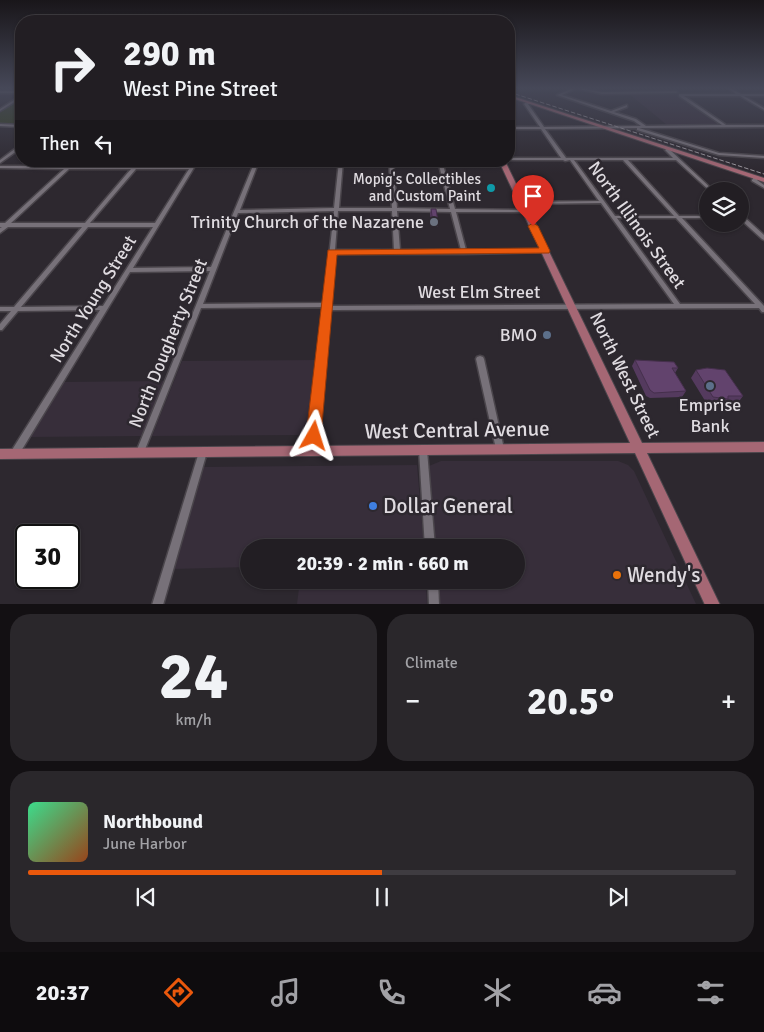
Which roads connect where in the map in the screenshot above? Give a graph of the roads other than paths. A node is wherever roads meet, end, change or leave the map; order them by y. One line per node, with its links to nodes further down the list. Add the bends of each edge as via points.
1 (535, 117): 9 (street, North Illinois Street)
2 (573, 117): 10 (main road)
3 (627, 117): 12 (street)
4 (712, 117): 7 (street)
5 (0, 126): 6 (street)
6 (15, 126)
7 (725, 126): 8 (street); 12 (street)
8 (764, 126)
9 (542, 127): 10 (street); 13 (street); 18 (street, North Illinois Street)
10 (602, 127): 11 (street); 14 (main road)
11 (632, 127): 12 (street); 16 (street, via 719,154)
12 (645, 127)
13 (515, 128)
14 (669, 149): 21 (street); 32 (main road)
15 (15, 151): 22 (street)
16 (764, 157)
17 (515, 160): 18 (street)
18 (565, 160): 19 (street)
19 (572, 160): 20 (street); 36 (street, North Illinois Street)
20 (625, 160): 21 (street); 43 (street)
21 (676, 160): 34 (street)
22 (0, 162)
23 (255, 167): 41 (street, North Dougherty Street)
24 (340, 167): 38 (street)
25 (391, 167): 39 (street)
26 (442, 167): 40 (street)
27 (505, 167): 37 (main road, North West Street)
28 (0, 168): 29 (street)
29 (68, 168): 30 (street); 47 (street)
30 (134, 168): 31 (street); 48 (street)
31 (192, 168): 49 (street, North Young Street)
32 (756, 178): 33 (main road); 35 (street, via 754,180)
33 (764, 180)
34 (702, 182)
35 (764, 187)
36 (603, 202): 37 (street); 42 (street, North Illinois Street)
37 (524, 207): 40 (street); 52 (main road, North West Street)
38 (336, 210): 39 (street); 41 (street); 53 (street)
39 (395, 210): 40 (street); 54 (street)
40 (453, 210): 55 (street)
41 (237, 212): 57 (street, North Dougherty Street)
42 (614, 217): 43 (street); 61 (street, North Illinois Street)
43 (678, 217): 44 (street); 64 (street)
44 (699, 217)
45 (749, 224): 51 (street)
46 (0, 225): 47 (street)
47 (7, 225): 48 (street); 50 (street)
48 (87, 225): 49 (street); 62 (street)
49 (157, 225): 56 (street, North Young Street)
50 (0, 232)
51 (764, 238)
52 (545, 251): 55 (street); 60 (main road, North West Street)
53 (332, 252): 54 (street); 59 (street)
54 (397, 252): 55 (street)
55 (464, 252)
56 (129, 270): 57 (street); 63 (street, North Young Street)
57 (214, 270): 58 (street, North Dougherty Street)
58 (199, 306): 59 (street, West Elm Street); 73 (street, North Dougherty Street)
59 (327, 306): 60 (street, West Elm Street); 72 (street)
60 (572, 307): 61 (street, West Elm Street); 69 (main road, North West Street)
61 (679, 307): 64 (street, West Elm Street)
62 (16, 308): 63 (street); 65 (street); 66 (street)
63 (105, 308): 75 (street, North Young Street)
64 (762, 308)
65 (0, 309)
66 (0, 328)
67 (480, 360): 70 (street)
68 (764, 447): 69 (main road, West Central Avenue)
69 (640, 448): 70 (main road, West Central Avenue); 81 (main road, North West Street)
70 (500, 449): 71 (main road, West Central Avenue)
71 (423, 450): 72 (main road, West Central Avenue); 77 (street)
72 (312, 451): 74 (main road, West Central Avenue)
73 (140, 452): 74 (main road, West Central Avenue); 75 (main road, West Central Avenue)
74 (203, 452): 79 (street)
75 (15, 453): 76 (main road, West Central Avenue)
76 (0, 454)
77 (429, 539)
78 (433, 589): 80 (street)
79 (157, 604)
80 (434, 604)
81 (713, 604)

